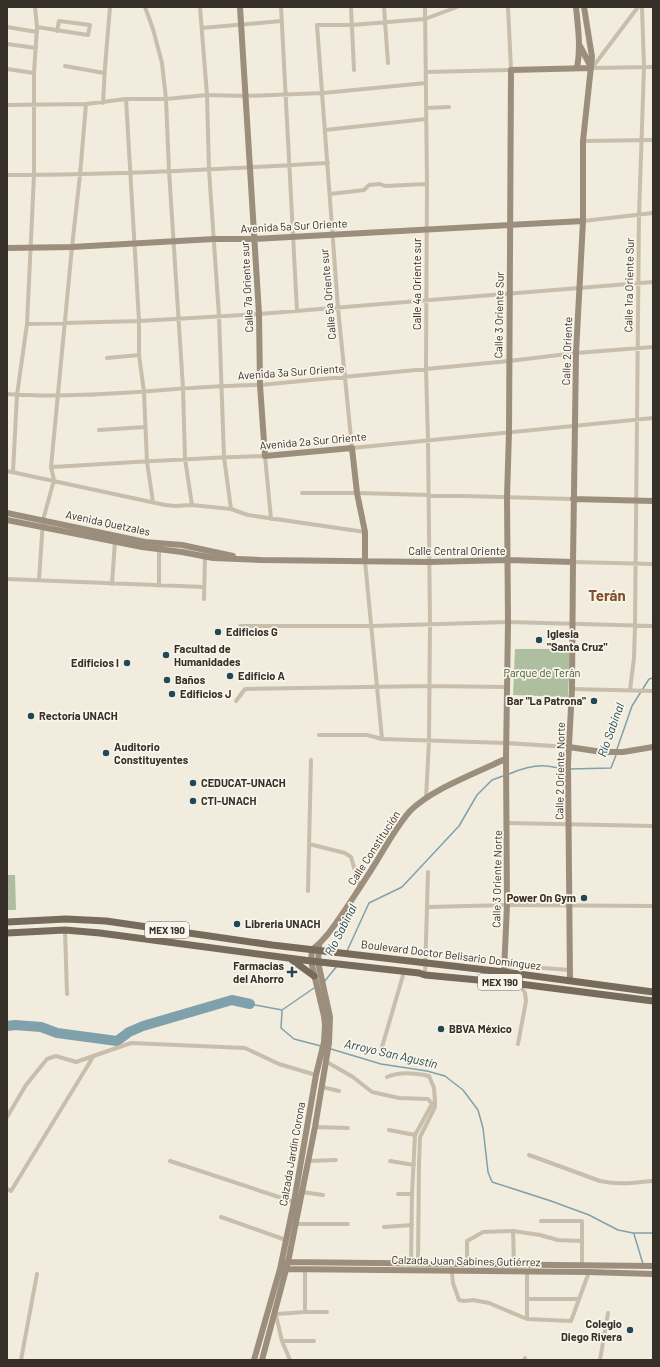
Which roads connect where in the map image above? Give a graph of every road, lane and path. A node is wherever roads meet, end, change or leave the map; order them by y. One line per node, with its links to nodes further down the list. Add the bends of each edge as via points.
1 (35, 7): 22 (street)
2 (110, 7): 38 (street)
3 (145, 7): 47 (street, via 162,63)
4 (200, 7): 23 (street)
5 (240, 7): 19 (main road, Calle 7a Oriente sur)
6 (281, 7): 17 (street)
7 (351, 7): 20 (street)
8 (384, 7): 18 (street)
9 (425, 7): 16 (street, Calle 4a Oriente sur)
10 (457, 7): 16 (street)
11 (508, 7): 37 (street)
12 (576, 7): 27 (main road)
13 (584, 7): 34 (main road, Calle 2 Oriente)
14 (638, 7): 34 (street)
15 (642, 7): 31 (street, Calle 1ra Oriente Sur)
16 (425, 19): 18 (street); 39 (street, Calle 4a Oriente sur)
17 (281, 21): 19 (street); 43 (street)
18 (385, 22): 20 (street); 29 (street)
19 (241, 25): 23 (street); 45 (main road, Calle 7a Oriente sur)
20 (352, 25): 36 (street); 42 (street, Calle 5a Oriente sur, via 317,25)
21 (7, 27): 25 (street)
22 (37, 27): 24 (street); 25 (street)
23 (202, 28): 44 (street)
24 (57, 31): 24 (street, via 88,35 90,25 59,21)
25 (37, 32): 28 (street)
26 (7, 44): 28 (street)
27 (579, 44): 33 (main road); 34 (main road)
28 (36, 48): 40 (street)
29 (388, 63)
30 (65, 66): 38 (street)
31 (644, 67): 32 (street); 34 (street); 56 (street, Calle 1ra Oriente Sur)
32 (653, 67)
33 (577, 68): 34 (main road); 37 (main road)
34 (592, 68): 58 (main road, Calle 2 Oriente)
35 (7, 69): 40 (street)
36 (354, 70)
37 (511, 70): 39 (street); 73 (main road, Calle 3 Oriente Sur)
38 (104, 72): 48 (street)
39 (426, 72): 41 (street, Calle 4a Oriente sur)
40 (34, 73): 51 (street)
41 (426, 83): 42 (street); 53 (street, Calle 4a Oriente sur)
42 (322, 93): 43 (street); 55 (street, Calle 5a Oriente sur)
43 (285, 94): 45 (street); 60 (street)
44 (207, 95): 45 (street); 47 (street); 62 (street)
45 (246, 96): 61 (main road, Calle 7a Oriente sur)
46 (126, 99): 47 (street); 48 (street); 64 (street)
47 (166, 99): 63 (street)
48 (103, 103): 49 (street)
49 (86, 104): 51 (street); 67 (street)
50 (7, 105): 51 (street)
51 (34, 106): 66 (street)
52 (449, 107): 53 (street)
53 (426, 108): 54 (street, Calle 4a Oriente sur)
54 (426, 118): 55 (street); 68 (street, Calle 4a Oriente sur)
55 (325, 130): 59 (street, Calle 5a Oriente sur)
56 (643, 140): 57 (street); 58 (street); 71 (street, Calle 1ra Oriente Sur)
57 (653, 140)
58 (582, 141): 72 (main road, Calle 2 Oriente)
59 (328, 163): 60 (street); 69 (street, Calle 5a Oriente sur)
60 (289, 165): 61 (street); 76 (street)
61 (250, 167): 62 (street); 78 (main road, Calle 7a Oriente sur)
62 (209, 170): 63 (street); 77 (street)
63 (169, 171): 64 (street); 79 (street)
64 (130, 173): 67 (street); 80 (street)
65 (7, 175): 66 (street)
66 (34, 175): 67 (street); 83 (street)
67 (80, 175): 81 (street)
68 (427, 184): 69 (street, via 369,185 364,190); 74 (street, Calle 4a Oriente sur)
69 (330, 194): 75 (street, Calle 5a Oriente sur)
70 (653, 213): 71 (street)
71 (639, 214): 72 (street); 84 (street, Calle 1ra Oriente Sur)
72 (582, 221): 73 (main road, Avenida 5a Sur Oriente); 86 (main road, Calle 2 Oriente)
73 (510, 226): 74 (main road, Avenida 5a Sur Oriente); 87 (main road, Calle 3 Oriente Sur)
74 (427, 230): 75 (main road, Avenida 5a Sur Oriente); 88 (street, Calle 4a Oriente sur)
75 (332, 234): 76 (main road, Avenida 5a Sur Oriente); 89 (street, Calle 5a Oriente sur)
76 (292, 237): 78 (main road, Avenida 5a Sur Oriente); 90 (street)
77 (214, 239): 78 (main road, Avenida 5a Sur Oriente); 79 (main road, Avenida 5a Sur Oriente); 92 (street)
78 (254, 239): 91 (main road, Calle 7a Oriente sur)
79 (174, 242): 80 (main road, Avenida 5a Sur Oriente); 93 (street)
80 (134, 244): 81 (main road, Avenida 5a Sur Oriente); 94 (street)
81 (72, 247): 83 (main road, Avenida 5a Sur Oriente); 96 (street)
82 (7, 248): 83 (main road, Avenida 5a Sur Oriente)
83 (30, 248): 95 (street)
84 (639, 282): 85 (street); 86 (street); 98 (street, Calle 1ra Oriente Sur)
85 (653, 282)
86 (580, 288): 87 (street); 99 (main road, Calle 2 Oriente)
87 (510, 293): 88 (street); 102 (main road, Calle 3 Oriente Sur)
88 (426, 300): 89 (street); 103 (street, Calle 4a Oriente sur)
89 (338, 308): 90 (street); 104 (street, Calle 5a Oriente sur)
90 (297, 311): 91 (street)
91 (259, 314): 92 (street); 106 (main road, Calle 7a Oriente sur)
92 (219, 316): 93 (street); 105 (street)
93 (179, 318): 94 (street); 107 (street)
94 (139, 321): 96 (street); 100 (street)
95 (27, 324): 96 (street); 110 (street)
96 (66, 324): 111 (street)
97 (653, 347): 98 (street, Avenida 3a Sur Oriente)
98 (637, 348): 99 (street, Avenida 3a Sur Oriente); 113 (street, Calle 1ra Oriente Sur)
99 (576, 353): 102 (street, Avenida 3a Sur Oriente); 114 (main road, Calle 2 Oriente)
100 (140, 355): 101 (street); 108 (street)
101 (107, 358)
102 (509, 361): 103 (street, Avenida 3a Sur Oriente); 117 (main road, Calle 3 Oriente Sur)
103 (426, 369): 104 (street, Avenida 3a Sur Oriente); 118 (street, Calle 4a Oriente sur)
104 (345, 377): 106 (street, Avenida 3a Sur Oriente); 119 (street, Calle 5a Oriente sur)
105 (221, 385): 106 (street, Avenida 3a Sur Oriente); 107 (street, Avenida 3a Sur Oriente); 121 (street)
106 (260, 385): 120 (main road, Calle 7a Oriente sur)
107 (183, 388): 108 (street, Avenida 3a Sur Oriente); 122 (street)
108 (144, 392): 111 (street, Avenida 3a Sur Oriente); 115 (street)
109 (7, 394): 110 (street, Avenida 3a Sur Oriente)
110 (17, 395): 111 (street, Avenida 3a Sur Oriente); 126 (street)
111 (58, 396): 124 (street)
112 (653, 418): 113 (street, Avenida 2a Sur Oriente)
113 (637, 420): 114 (street, Avenida 2a Sur Oriente); 133 (street, Calle 1ra Oriente Sur)
114 (575, 425): 117 (street, Avenida 2a Sur Oriente); 132 (main road, Calle 2 Oriente)
115 (145, 427): 116 (street); 123 (street)
116 (99, 430)
117 (509, 432): 118 (street, Avenida 2a Sur Oriente); 131 (main road, Calle 3 Oriente Sur)
118 (428, 440): 119 (street, Avenida 2a Sur Oriente); 130 (street, Calle 4a Oriente sur)
119 (352, 448): 120 (main road, Avenida 2a Sur Oriente); 129 (main road, Calle 5a Oriente sur)
120 (265, 456): 121 (street, Avenida 2a Sur Oriente); 139 (street, Calle 7a Oriente sur)
121 (224, 457): 122 (street, Avenida 2a Sur Oriente); 137 (street)
122 (185, 459): 123 (street, Avenida 2a Sur Oriente); 136 (street)
123 (147, 462): 124 (street, Avenida 2a Sur Oriente); 135 (street)
124 (51, 467): 127 (street)
125 (7, 471): 126 (street)
126 (13, 472): 127 (street)
127 (54, 480): 135 (street); 141 (street)
128 (302, 493): 129 (street)
129 (357, 493): 130 (street); 143 (main road, Calle 5a Oriente sur)
130 (428, 495): 131 (street); 150 (street, Calle 4a Oriente sur)
131 (507, 497): 132 (street); 149 (main road, Calle 3 Oriente Sur)
132 (573, 499): 133 (main road); 151 (main road, Calle 2 Oriente)
133 (636, 501): 134 (main road); 152 (street, Calle 1ra Oriente Sur)
134 (653, 501)
135 (153, 502): 136 (street, via 175,506)
136 (192, 505): 137 (street)
137 (230, 509): 139 (street)
138 (7, 513): 141 (main road, Avenida Quetzales)
139 (271, 519): 143 (street)
140 (7, 520): 142 (main road, Avenida Quetzales)
141 (44, 520): 142 (street); 145 (main road, Avenida Quetzales)
142 (43, 527): 144 (main road, Avenida Quetzales); 155 (street)
143 (365, 532): 148 (main road, Calle 5a Oriente sur)
144 (115, 541): 145 (main road, Avenida Quetzales); 156 (street)
145 (159, 546): 146 (main road, Avenida Quetzales, via 182,545); 157 (street)
146 (205, 554): 147 (main road, Avenida Quetzales); 158 (street)
147 (261, 560): 148 (main road, Calle Central Oriente)
148 (365, 560): 150 (main road, Calle Central Oriente); 165 (street)
149 (508, 560): 150 (main road, Calle Central Oriente); 151 (main road, Calle Central Oriente); 160 (main road)
150 (429, 562): 161 (street, Calle 4a Oriente sur)
151 (573, 562): 152 (street, Calle Central Oriente); 162 (main road, Calle 2 Oriente Norte)
152 (635, 564): 153 (street, Calle Central Oriente); 163 (street, Calle 1ra Oriente Sur)
153 (653, 564)
154 (7, 579): 155 (street)
155 (39, 580): 156 (street)
156 (112, 584): 157 (street)
157 (159, 586): 158 (street)
158 (204, 587): 159 (street)
159 (204, 599)
160 (508, 622): 161 (street); 162 (street); 169 (main road)
161 (430, 624): 165 (street); 167 (street, Calle 4a Oriente sur)
162 (573, 624): 163 (street); 170 (main road, Calle 2 Oriente Norte)
163 (635, 625): 166 (street); 171 (street, Calle 1ra Oriente Sur)
164 (240, 626): 165 (street)
165 (371, 626): 168 (street)
166 (653, 626)
167 (429, 686): 168 (street); 169 (street); 176 (street, Calle 4a Oriente sur)
168 (377, 687): 173 (street, via 245,689); 175 (street)
169 (506, 687): 177 (main road)
170 (572, 689): 171 (street); 178 (main road, Calle 2 Oriente Norte)
171 (632, 690): 172 (street)
172 (653, 691)
173 (236, 701)
174 (320, 735): 175 (street, via 367,735)
175 (382, 739): 176 (street)
176 (429, 741): 177 (street); 182 (street, Calle 4a Oriente sur)
177 (506, 743): 178 (street); 181 (main road)
178 (569, 747): 179 (main road, via 623,752); 184 (main road, Calle 2 Oriente Norte)
179 (653, 747)
180 (311, 760): 186 (street)
181 (505, 762): 182 (main road, Calle Constitución); 183 (main road, Calle 3 Oriente Norte)
182 (426, 798): 188 (main road, Calle Constitución, via 398,826)
183 (507, 823): 184 (street); 190 (main road, Calle 3 Oriente Norte)
184 (569, 825): 185 (street); 191 (main road, Calle 2 Oriente Norte)
185 (653, 826)
186 (309, 844): 188 (street, via 345,853 351,857); 189 (street)
187 (428, 872): 193 (street)
188 (360, 888): 197 (main road, Calle Constitución)
189 (308, 891)
190 (507, 905): 191 (street); 193 (street); 204 (main road, Calle 3 Oriente Norte)
191 (568, 906): 192 (street); 202 (main road, Calle 2 Oriente Norte)
192 (653, 906)
193 (428, 907): 200 (street)
194 (7, 922): 197 (main road, Boulevard Doctor Belisario Domínguez / MEX 190, via 66,919 106,921 272,945)
195 (65, 930): 196 (main road, Boulevard Doctor Belisario Domínguez / MEX 190); 198 (main road, Boulevard Doctor Belisario Domínguez / MEX 190); 211 (street)
196 (7, 933)
197 (319, 949): 199 (main road, Calzada Jardín Corona); 200 (main road, Boulevard Doctor Belisario Domínguez / MEX 190); 201 (main road, Calzada Jardín Corona)
198 (290, 958): 199 (main road, Boulevard Doctor Belisario Domínguez / MEX 190); 206 (main road)
199 (311, 961): 201 (main road, Boulevard Doctor Belisario Domínguez / MEX 190); 206 (main road, Calzada Jardín Corona)
200 (425, 962): 204 (main road, Boulevard Doctor Belisario Domínguez / MEX 190); 205 (street)
201 (322, 963): 203 (main road, Boulevard Doctor Belisario Domínguez / MEX 190); 206 (main road, Calzada Jardín Corona)
202 (570, 970): 204 (street, via 516,966 509,967); 207 (main road, Calle 2 Oriente Norte)
203 (404, 972): 205 (main road, Boulevard Doctor Belisario Domínguez / MEX 190); 215 (street)
204 (504, 972): 207 (main road, Boulevard Doctor Belisario Domínguez / MEX 190); 208 (main road); 209 (main road)
205 (425, 975): 208 (main road, Boulevard Doctor Belisario Domínguez / MEX 190)
206 (317, 977): 213 (main road, Calzada Jardín Corona); 213 (main road, Calzada Jardín Corona, via 325,990 330,1017)
207 (570, 980): 210 (main road, Boulevard Doctor Belisario Domínguez / MEX 190)
208 (487, 981): 209 (main road, Boulevard Doctor Belisario Domínguez / MEX 190)
209 (520, 984): 212 (main road, Boulevard Doctor Belisario Domínguez / MEX 190); 214 (street, via 526,1001)
210 (653, 992)
211 (67, 994)
212 (653, 1001)
213 (326, 1042): 216 (main road, Calzada Jardín Corona)
214 (518, 1044)
215 (382, 1047)
216 (324, 1053): 218 (main road, Calzada Jardín Corona); 219 (main road, Calzada Jardín Corona)
217 (93, 1057): 219 (street, via 131,1043 245,1048 279,1064); 224 (street, via 76,1062 56,1056 47,1059 26,1085); 238 (street)
218 (325, 1061): 221 (main road, Calzada Jardín Corona); 223 (street, via 372,1092 399,1098 428,1099)
219 (316, 1075): 243 (main road, Calzada Jardín Corona)
220 (387, 1077): 223 (street, via 393,1074 417,1073 429,1076 434,1088)
221 (322, 1086): 222 (street); 225 (main road, Calzada Jardín Corona)
222 (339, 1091)
223 (434, 1104): 228 (street); 230 (street, via 420,1137)
224 (7, 1117)
225 (315, 1127): 226 (street); 232 (main road, Calzada Jardín Corona)
226 (348, 1128)
227 (389, 1130): 228 (street)
228 (415, 1135): 229 (street)
229 (414, 1150): 230 (street); 236 (street)
230 (420, 1150): 245 (street)
231 (529, 1155): 237 (street, via 600,1181 622,1184)
232 (308, 1160): 233 (street); 239 (main road, Calzada Jardín Corona)
233 (336, 1160)
234 (170, 1161): 243 (street)
235 (390, 1161): 236 (street)
236 (414, 1165): 241 (street)
237 (653, 1181)
238 (9, 1190)
239 (302, 1192): 242 (street); 248 (main road, Calzada Jardín Corona)
240 (398, 1194): 241 (street)
241 (412, 1194): 244 (street)
242 (323, 1195)
243 (294, 1202): 253 (main road, Calzada Jardín Corona)
244 (412, 1208): 245 (street); 250 (street)
245 (419, 1208): 257 (street)
246 (221, 1217): 253 (street)
247 (541, 1222): 254 (street, via 582,1220)
248 (296, 1224): 249 (street); 256 (main road, Calzada Jardín Corona)
249 (348, 1224)
250 (412, 1225): 251 (street); 257 (street)
251 (384, 1226)
252 (513, 1231): 254 (street, via 540,1234 558,1240); 258 (street, via 483,1232 467,1241); 259 (street)
253 (286, 1240): 255 (main road, Calzada Jardín Corona)
254 (582, 1241): 260 (street)
255 (281, 1262): 256 (main road); 265 (main road, Calzada Jardín Corona)
256 (288, 1262): 262 (main road); 265 (main road, Calzada Jardín Corona)
257 (415, 1263): 262 (main road); 263 (main road)
258 (467, 1264): 263 (main road); 264 (main road)
259 (514, 1265): 260 (main road); 264 (main road)
260 (582, 1266): 267 (main road)
261 (653, 1266): 267 (main road)
262 (389, 1267): 263 (main road, Calzada Juan Sabines Gutiérrez); 266 (main road, Calzada Juan Sabines Gutiérrez)
263 (451, 1267): 264 (main road, Calzada Juan Sabines Gutiérrez); 278 (street, via 455,1292 459,1300 489,1303)
264 (505, 1268): 268 (main road, Calzada Juan Sabines Gutiérrez)
265 (283, 1269): 266 (main road, Calzada Juan Sabines Gutiérrez); 274 (main road, Calzada Jardín Corona); 282 (main road, Calzada Jardín Corona)
266 (305, 1269): 275 (street)
267 (611, 1269): 269 (main road, Calzada Juan Sabines Gutiérrez); 271 (main road, Calzada Juan Sabines Gutiérrez)
268 (527, 1272): 269 (main road, Calzada Juan Sabines Gutiérrez); 272 (street)
269 (589, 1272): 273 (street)
270 (37, 1274): 281 (street)
271 (653, 1274)
272 (527, 1299): 273 (street); 278 (street)
273 (579, 1299): 278 (street, via 571,1321)
274 (276, 1312): 275 (street); 279 (street); 283 (main road, Calzada Jardín Corona)
275 (305, 1312): 276 (street)
276 (327, 1312)
277 (608, 1313): 285 (street)
278 (527, 1319)
279 (282, 1341): 280 (street); 284 (street)
280 (314, 1341)
281 (21, 1360)
282 (254, 1360)
283 (262, 1360)
284 (290, 1360)
285 (600, 1360)

